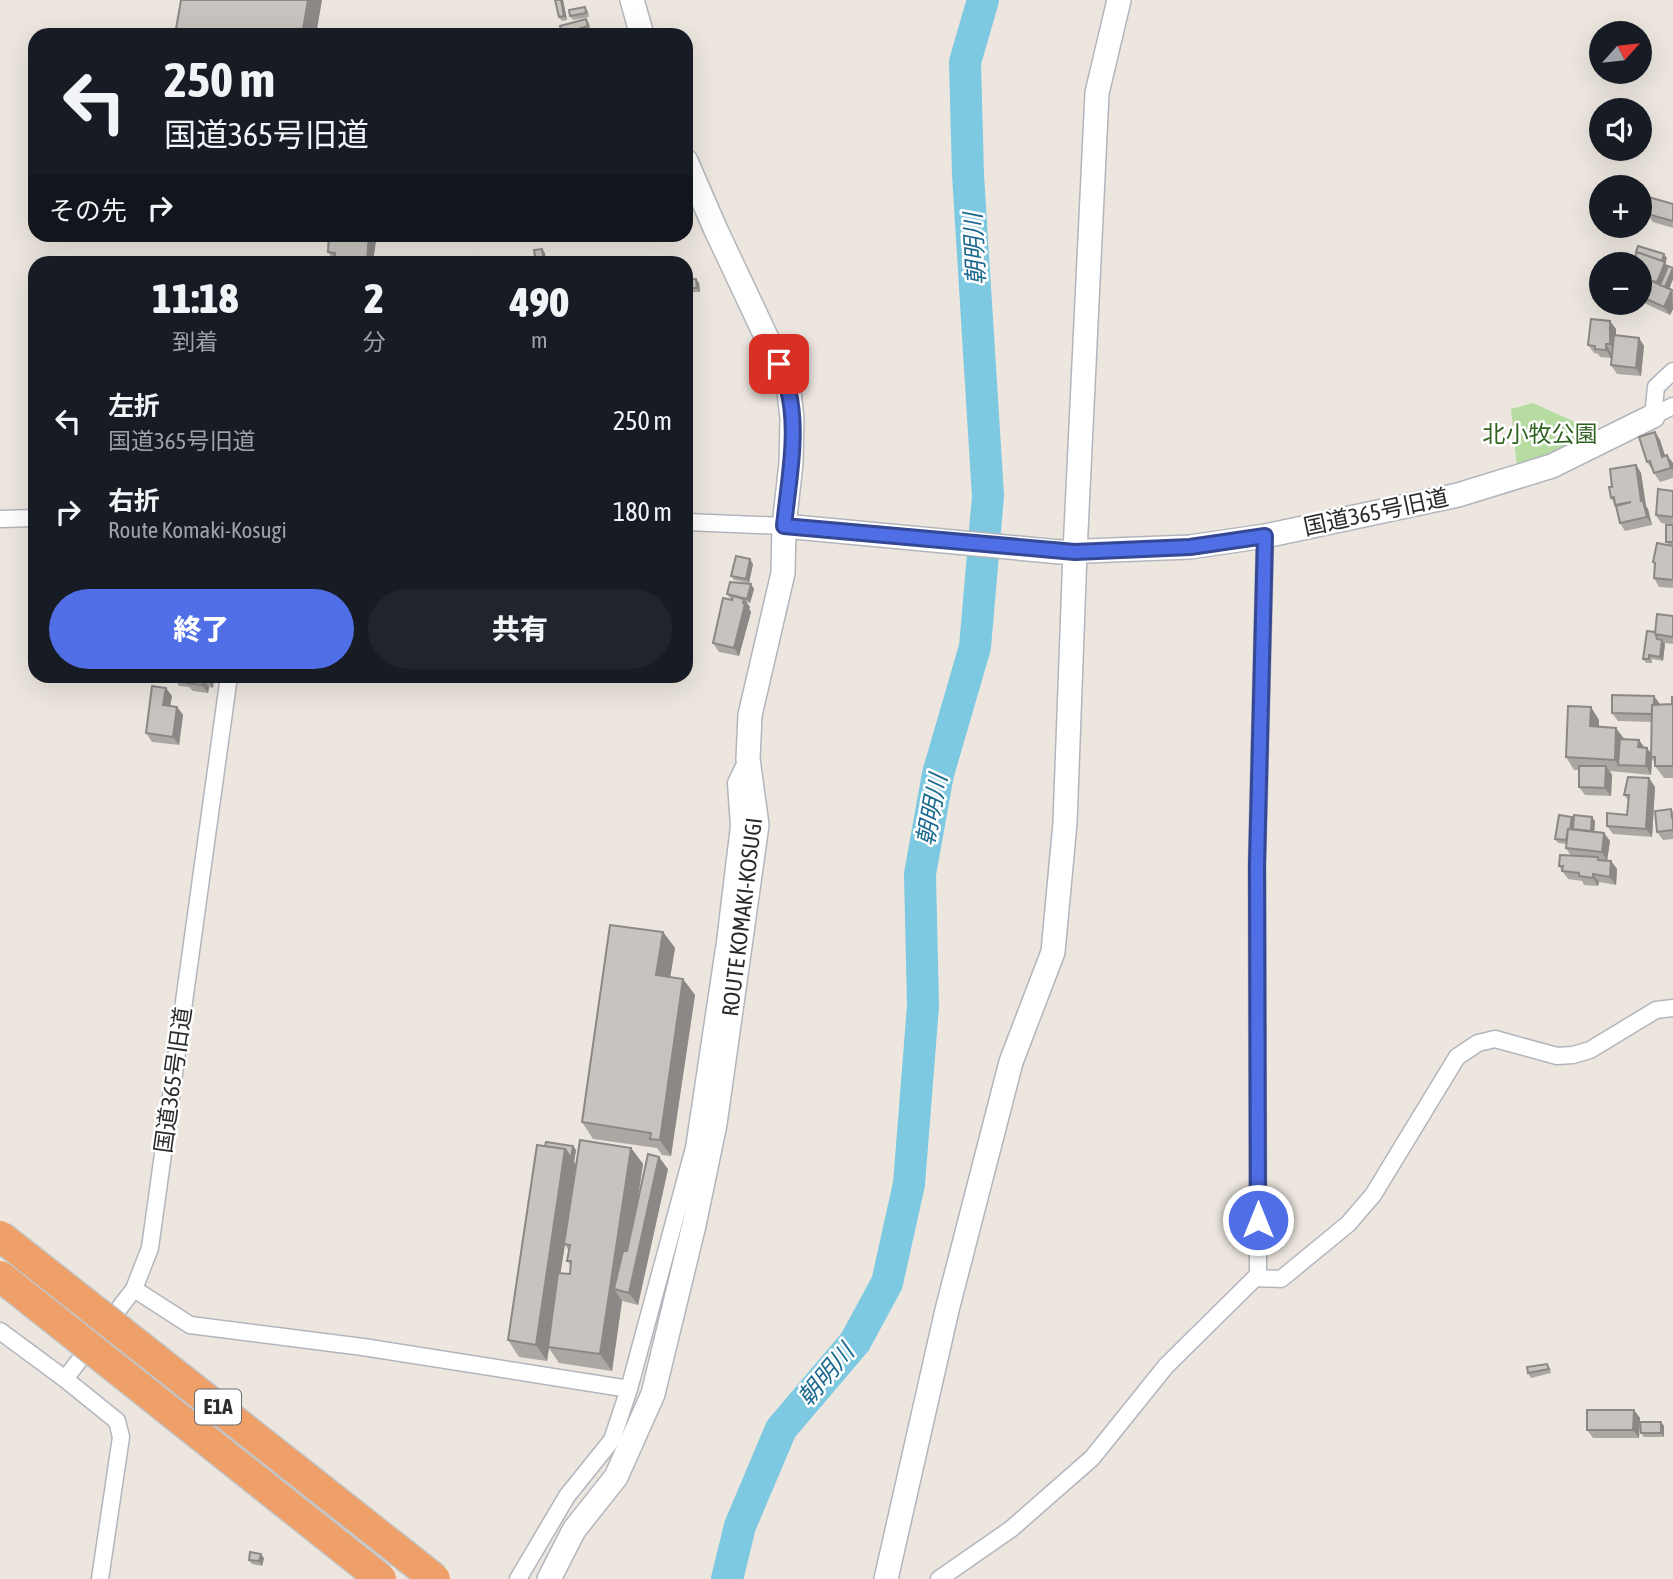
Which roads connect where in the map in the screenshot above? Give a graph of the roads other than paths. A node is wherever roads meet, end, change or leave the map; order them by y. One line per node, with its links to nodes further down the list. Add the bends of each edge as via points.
1 (632, 0): 3 (street)
2 (1119, 0): 12 (street, via 1097,93)
3 (640, 28)
4 (693, 177): 10 (street, ROUTE KOMAKI-KOSUGI, via 789,392)
5 (1673, 370): 6 (street, via 1656,387)
6 (1663, 411): 11 (street, 国道365号旧道, via 1552,466 1517,477 1458,495)
7 (28, 518): 8 (street)
8 (0, 519)
9 (693, 522): 10 (street, 国道365号旧道)
10 (790, 527): 12 (street, 国道365号旧道); 14 (street, ROUTE KOMAKI-KOSUGI, via 750,715)
11 (1265, 536): 12 (street, 国道365号旧道, via 1190,547); 18 (street, via 1257,864)
12 (1068, 552): 28 (street, via 1065,822 1053,952 1011,1062 947,1310)
13 (228, 683): 19 (street, 国道365号旧道, via 150,1248)
14 (748, 759): 22 (street, via 736,783 739,826 726,942 694,1148); 27 (street, ROUTE KOMAKI-KOSUGI, via 757,825 715,1124 694,1226 653,1394 616,1476 573,1530)
15 (1673, 1008): 18 (street, via 1656,1010 1590,1050 1573,1055 1557,1056 1496,1039 1478,1043 1457,1057 1373,1195 1348,1224 1281,1279)
16 (0, 1236): 25 (highway, E1A, bridge)
17 (0, 1276): 24 (highway, E1A, bridge)
18 (1255, 1278): 29 (street, via 1166,1366 1092,1458 1011,1529)
19 (134, 1289): 21 (street, 国道365号旧道); 22 (street, via 190,1325)
20 (0, 1331): 21 (street)
21 (65, 1379): 23 (street, via 117,1421 121,1437)
22 (629, 1389): 26 (street, via 612,1440 566,1496)
23 (100, 1579)
24 (381, 1579)
25 (435, 1579)
26 (518, 1579)
27 (549, 1579)
28 (886, 1579)
29 (939, 1579)

